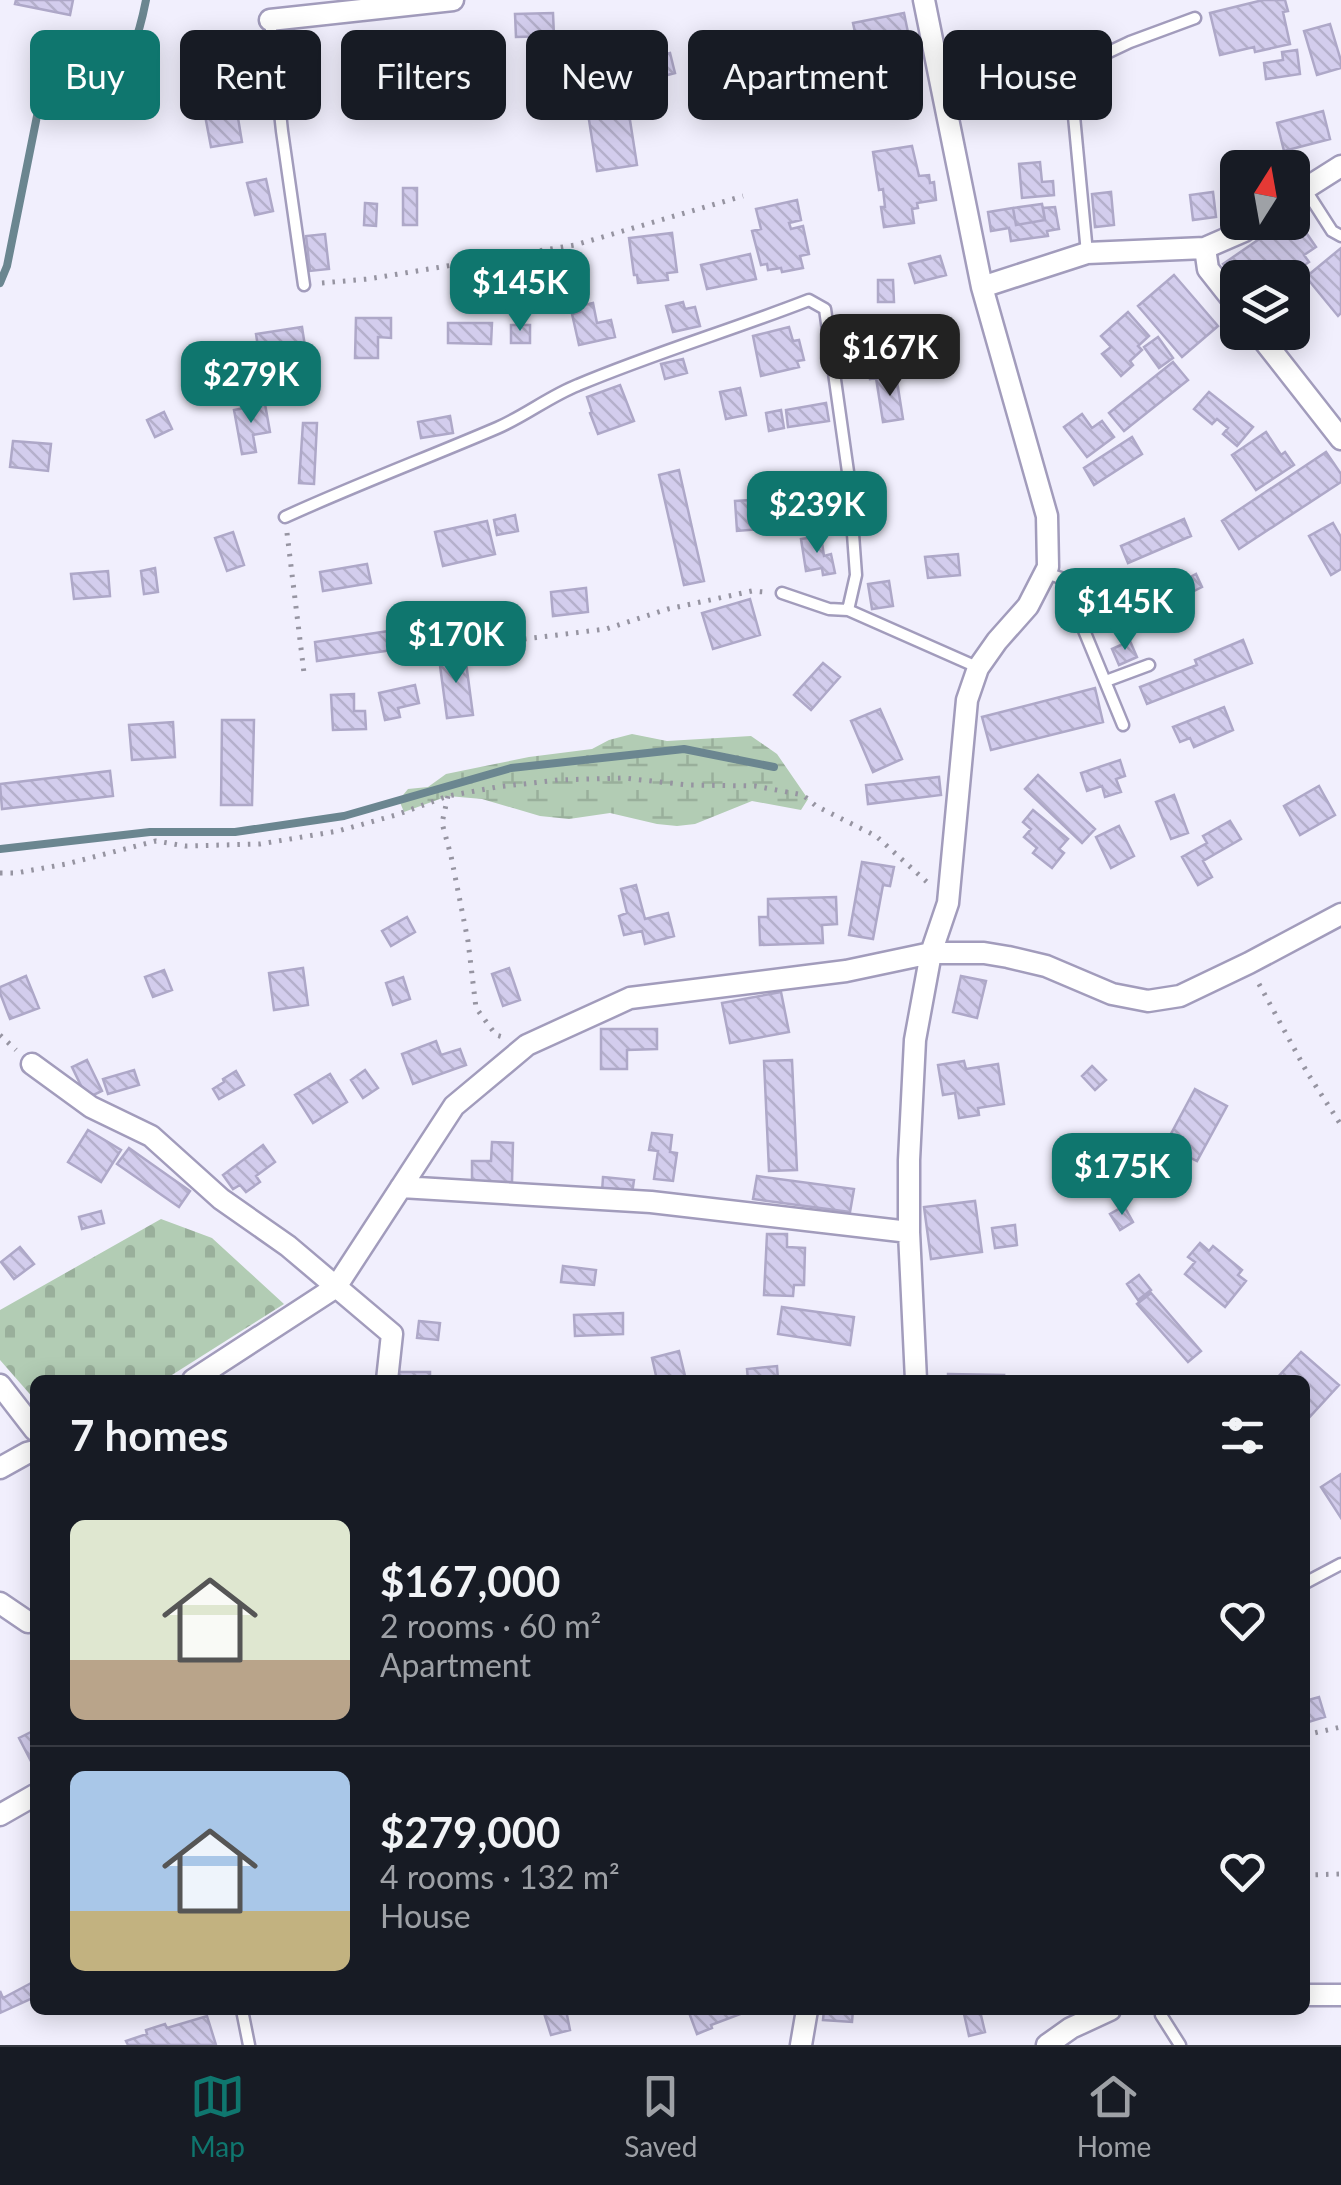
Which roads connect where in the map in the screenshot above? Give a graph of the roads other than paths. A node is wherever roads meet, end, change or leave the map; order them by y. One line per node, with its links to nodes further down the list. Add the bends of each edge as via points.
1 (453, 0): 4 (street)
2 (924, 0): 14 (street)
3 (1195, 18): 11 (lane, via 1073,69)
4 (270, 20): 12 (lane)
5 (1341, 166): 6 (street)
6 (1310, 187)
7 (1310, 206): 8 (lane)
8 (1341, 236)
9 (1224, 240): 10 (street)
10 (1204, 248): 11 (street); 13 (street, via 1208,270)
11 (1087, 253): 14 (street)
12 (304, 285)
13 (1220, 285)
14 (982, 286): 18 (street, via 1047,516)
15 (1271, 350): 16 (street)
16 (1341, 439)
17 (285, 516): 20 (lane, via 501,426 573,387 809,300 826,309 849,479 856,575)
18 (1045, 573): 22 (street, via 1028,606); 23 (lane, via 1060,578)
19 (782, 593): 20 (lane)
20 (848, 610): 22 (lane)
21 (1149, 666): 23 (lane)
22 (978, 668): 26 (street, via 967,700 948,903)
23 (1106, 681): 24 (lane)
24 (1123, 725)
25 (1341, 914): 26 (street, via 1180,996 1148,1002 1008,957)
26 (931, 952): 28 (street, via 846,971 630,998 528,1046 454,1106); 29 (street, via 915,1040)
27 (32, 1064): 30 (street, via 91,1107 151,1136)
28 (401, 1187): 29 (street, via 650,1202); 30 (street)
29 (909, 1232): 33 (street)
30 (336, 1287): 31 (street); 32 (street, via 392,1334)
31 (201, 1375)
32 (387, 1375)
33 (916, 1375)
34 (0, 1384): 35 (street)
35 (30, 1423)
36 (30, 1452): 37 (street)
37 (0, 1468)
38 (1341, 1564): 39 (lane)
39 (1310, 1580)
40 (0, 1604): 41 (street)
41 (28, 1622)
42 (30, 1797): 43 (street)
43 (0, 1815)
44 (1310, 1995): 45 (street)
45 (1341, 1995)
46 (243, 2015): 50 (lane)
47 (807, 2015): 51 (street)
48 (1099, 2015): 52 (street)
49 (1162, 2015): 53 (lane)
50 (249, 2045)
51 (801, 2045)
52 (1046, 2045)
53 (1180, 2045)

